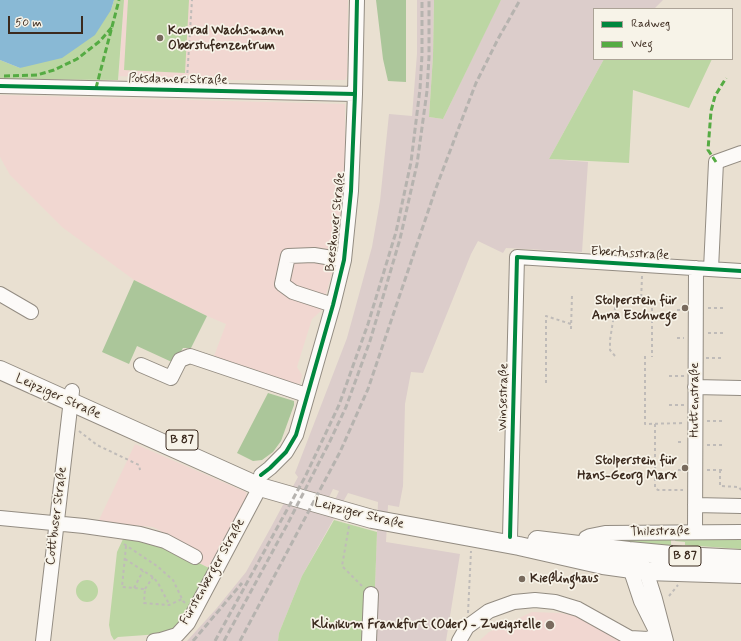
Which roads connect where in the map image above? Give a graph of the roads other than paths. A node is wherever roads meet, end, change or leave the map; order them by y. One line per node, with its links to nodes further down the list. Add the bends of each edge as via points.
1 (357, 0): 3 (street, Beeskower Straße)
2 (0, 86): 3 (street, Potsdamer Straße)
3 (355, 94): 6 (street, Beeskower Straße, via 351,191)
4 (741, 153): 8 (street, via 716,162)
5 (517, 257): 7 (street, Ebertusstraße); 27 (street, Winsestraße)
6 (344, 260): 11 (street, Beeskower Straße); 11 (street, via 314,255 288,256 282,284 293,292)
7 (696, 268): 8 (street, Ebertusstraße); 16 (street, Huttenstraße)
8 (711, 269): 9 (street, Ebertusstraße)
9 (741, 271)
10 (0, 294): 12 (street)
11 (333, 305): 18 (street, Beeskower Straße)
12 (31, 312)
13 (0, 358): 19 (main road, Leipziger Straße / B 87)
14 (141, 365): 18 (street, via 171,378 180,360 190,356)
15 (0, 370): 19 (main road, Leipziger Straße / B 87)
16 (695, 387): 17 (street); 21 (street, Huttenstraße)
17 (741, 388)
18 (306, 395): 20 (street, Beeskower Straße, via 296,435 286,452)
19 (71, 396): 20 (main road, Leipziger Straße / B 87); 24 (street, Cottbuser Straße)
20 (260, 481): 27 (main road, Leipziger Straße / B 87, via 283,484 372,510); 31 (main road, Leipziger Straße / B 87, via 372,519 519,546 602,565); 36 (street, Fürstenberger Straße, via 188,623 177,635)
21 (695, 506): 22 (street); 25 (street, Huttenstraße)
22 (741, 506)
23 (0, 518): 24 (street)
24 (56, 524): 29 (street, via 140,534 165,541); 35 (street, Cottbuser Straße)
25 (695, 532): 26 (street, Thilestraße); 28 (street, Thilestraße, via 604,533 586,538)
26 (741, 532)
27 (510, 537): 28 (main road, Leipziger Straße / B 87)
28 (585, 546): 31 (main road, Leipziger Straße / B 87)
29 (195, 557)
30 (741, 559): 31 (main road, Leipziger Straße / B 87, via 682,556)
31 (635, 563): 32 (main road, Leipziger Straße / B 87); 34 (street, via 655,599)
32 (741, 574)
33 (370, 594): 37 (street)
34 (661, 639): 38 (street, via 630,638 578,609 555,602 535,600 514,602 489,611 467,627)
35 (43, 641)
36 (154, 641)
37 (369, 641)
38 (459, 641)

